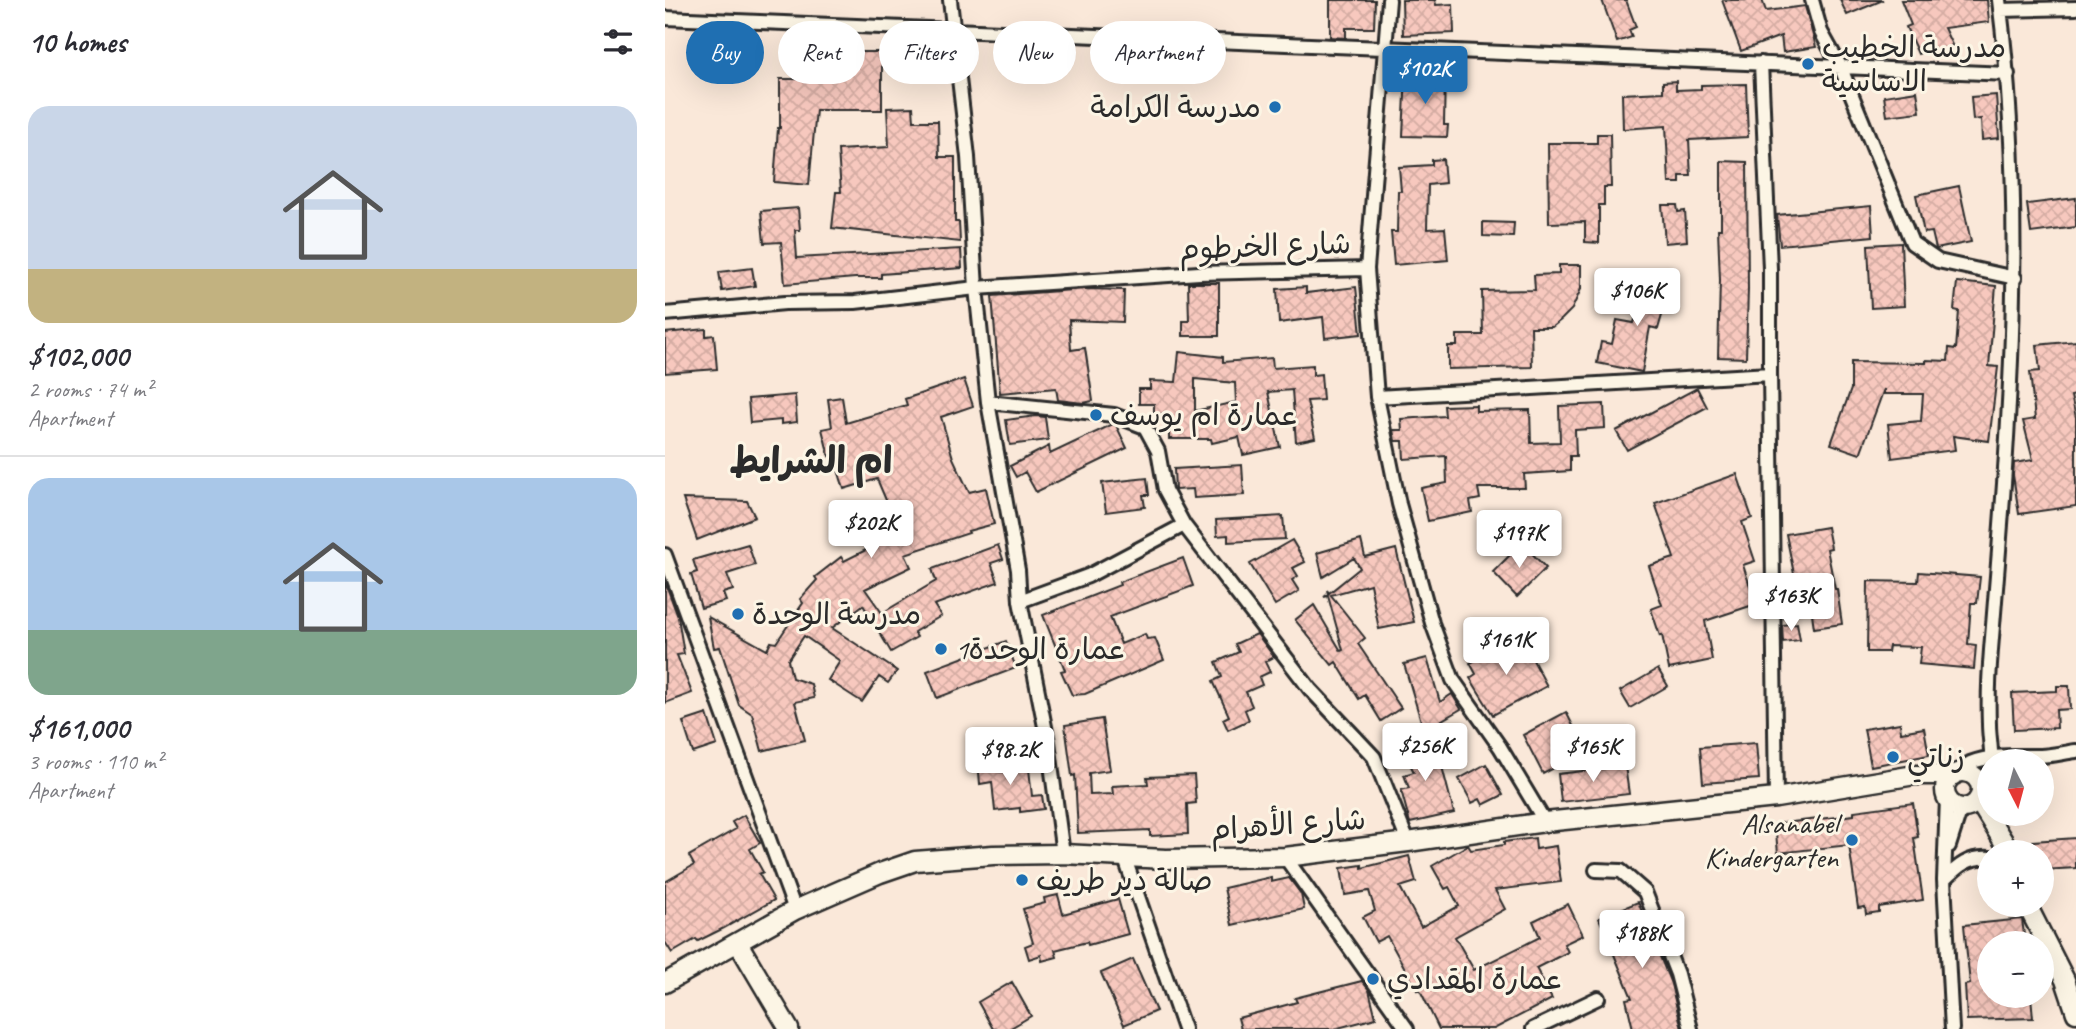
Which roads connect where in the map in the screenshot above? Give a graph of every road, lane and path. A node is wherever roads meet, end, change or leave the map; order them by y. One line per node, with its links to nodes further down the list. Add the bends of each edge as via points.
1 (950, 0): 7 (street)
2 (1389, 0): 10 (street)
3 (1812, 0): 12 (street, via 1821,32)
4 (2000, 5): 5 (street); 13 (street)
5 (2076, 8)
6 (665, 18): 8 (street)
7 (953, 21)
8 (879, 25)
9 (979, 29): 10 (street)
10 (1386, 49): 11 (street); 15 (street)
11 (1761, 63): 12 (street); 19 (street)
12 (1839, 66): 13 (street); 16 (street, via 1912,243 1938,261)
13 (2008, 74): 16 (street)
14 (960, 84): 17 (street)
15 (1367, 269): 17 (street, شارع الخرطوم, via 1199,273); 20 (street, شارع الخرطوم)
16 (2015, 278): 25 (street)
17 (976, 288): 18 (street, شارع الخرطوم, via 855,302); 21 (street)
18 (665, 314)
19 (1770, 374): 20 (street); 33 (street)
20 (1377, 397): 34 (street, شارع الخرطوم, via 1399,504 1453,680)
21 (988, 402): 22 (street, via 1114,415 1145,428 1158,451 1165,491); 24 (street)
22 (1184, 525): 24 (street, via 1088,576); 37 (street, via 1310,689 1374,757)
23 (665, 555): 44 (street)
24 (1020, 601): 38 (street, via 1048,742)
25 (1989, 728): 26 (street); 30 (street)
26 (1990, 749)
27 (2076, 751): 28 (street)
28 (2055, 754)
29 (1977, 764): 30 (street)
30 (1962, 770): 31 (street, شارع الأهرام); 32 (street, via 1977,779); 32 (street, via 1947,782)
31 (1915, 775): 32 (street); 33 (street, شارع الأهرام)
32 (1967, 797): 35 (street); 36 (street); 43 (street, via 1943,863)
33 (1776, 798): 34 (street, شارع الأهرام)
34 (1545, 822): 37 (street, شارع الأهرام)
35 (1991, 840)
36 (2002, 840)
37 (1408, 842): 40 (street, شارع الأهرام)
38 (1063, 854): 39 (street, شارع الأهرام); 44 (street, شارع الأهرام, via 915,861)
39 (1124, 856): 40 (street, شارع الأهرام); 52 (street)
40 (1285, 856): 53 (street)
41 (1977, 859): 43 (street, via 1958,866)
42 (1596, 870): 55 (street, via 1621,871 1645,892 1677,974)
43 (1944, 880): 56 (street)
44 (796, 910): 46 (street, شارع الأهرام)
45 (2034, 917): 47 (street)
46 (738, 943): 48 (street, شارع الأهرام); 51 (street)
47 (2070, 978): 50 (street)
48 (665, 983)
49 (1598, 998): 54 (street)
50 (2076, 1013)
51 (789, 1029)
52 (1184, 1029)
53 (1407, 1029)
54 (1533, 1029)
55 (1691, 1029)
56 (1952, 1029)

